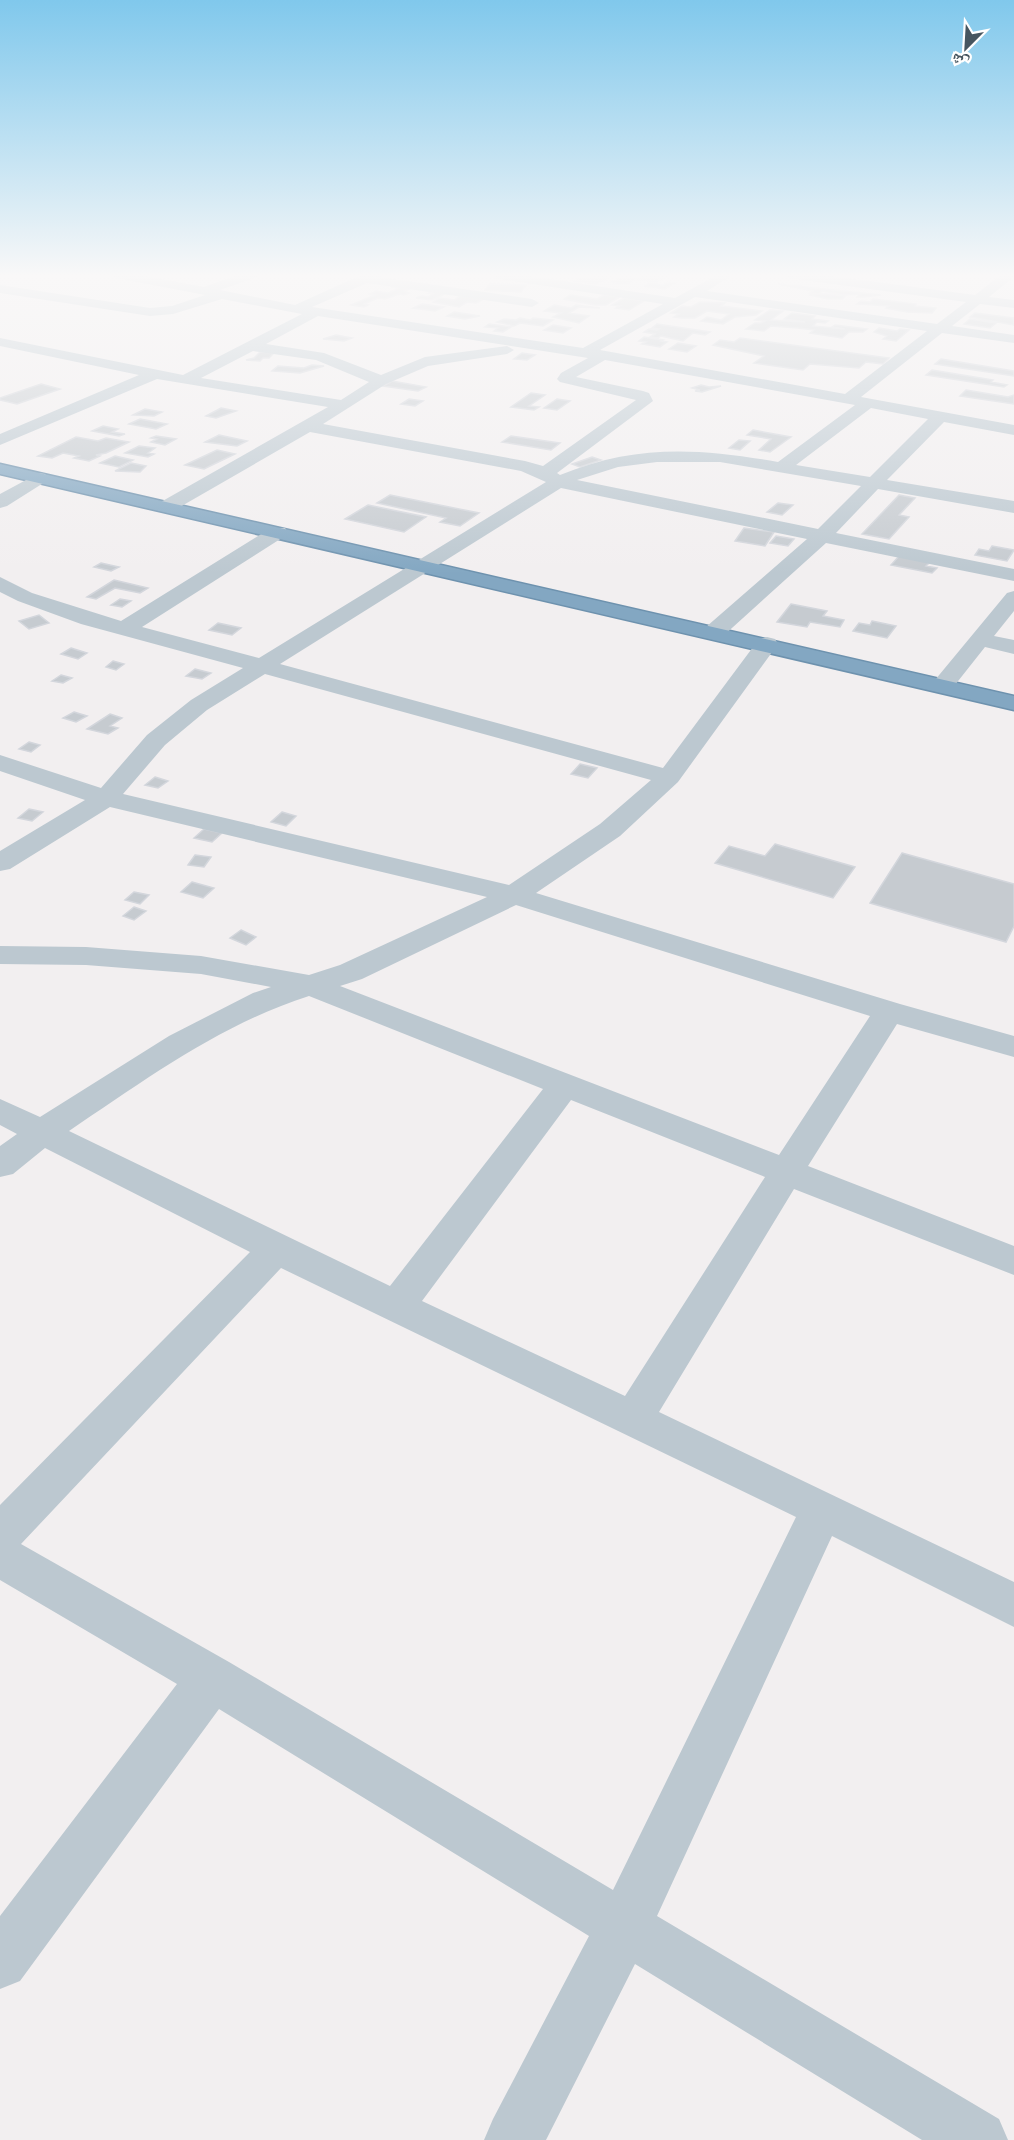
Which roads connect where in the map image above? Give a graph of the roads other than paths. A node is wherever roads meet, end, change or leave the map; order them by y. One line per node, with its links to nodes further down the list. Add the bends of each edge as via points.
1 (155, 374): 8 (street); 16 (street)
2 (197, 374): 8 (street)
3 (364, 374): 9 (street)
4 (398, 374): 9 (street)
5 (570, 374): 19 (street, via 565,379 637,394 645,401)
6 (708, 374): 10 (street)
7 (881, 374): 10 (street)
8 (185, 380): 12 (street)
9 (381, 381): 12 (street)
10 (848, 399): 11 (street)
11 (868, 403): 13 (street); 17 (street)
12 (344, 405): 14 (street)
13 (939, 417): 15 (street); 21 (street)
14 (307, 426): 19 (street, via 525,466); 23 (street)
15 (1014, 430)
16 (0, 440)
17 (783, 466): 19 (street, via 720,457 657,457 624,459); 21 (street)
18 (0, 469): 20 (highway)
19 (552, 477): 26 (street); 27 (street)
20 (39, 478): 22 (street); 23 (highway)
21 (874, 483): 24 (street); 26 (street)
22 (0, 502)
23 (166, 507): 25 (highway)
24 (1014, 507)
25 (278, 532): 27 (highway); 33 (street)
26 (821, 537): 28 (street); 34 (street)
27 (421, 565): 34 (highway); 38 (street)
28 (1014, 575)
29 (0, 583): 30 (street)
30 (26, 597): 31 (street); 33 (street)
31 (0, 607)
32 (1010, 608): 35 (street)
33 (123, 628): 38 (street)
34 (714, 632): 36 (highway)
35 (981, 640): 37 (street); 39 (street)
36 (767, 645): 39 (highway); 42 (street)
37 (1014, 647)
38 (262, 665): 42 (street); 43 (street, via 199,705 156,740)
39 (943, 685): 40 (highway)
40 (1014, 703)
41 (0, 763): 43 (street)
42 (669, 777): 45 (street, via 610,830)
43 (106, 798): 44 (street); 45 (street)
44 (0, 863)
45 (514, 895): 47 (street, via 351,972); 48 (street)
46 (0, 955): 47 (street, via 86,956 201,965)
47 (310, 985): 50 (street); 52 (street, via 264,1000 180,1043)
48 (889, 1011): 49 (street); 54 (street)
49 (1014, 1047)
50 (564, 1085): 54 (street); 57 (street)
51 (0, 1111): 52 (street)
52 (43, 1131): 53 (street); 55 (street)
53 (0, 1165)
54 (787, 1171): 56 (street); 58 (street)
55 (276, 1249): 57 (street); 60 (street)
56 (1014, 1261)
57 (397, 1306): 58 (street)
58 (633, 1419): 59 (street)
59 (822, 1509): 62 (street); 64 (street)
60 (0, 1535)
61 (0, 1556): 63 (street)
62 (1014, 1605)
63 (212, 1678): 64 (street); 65 (street)
64 (624, 1927): 66 (street); 67 (street)
65 (4, 1946)
66 (514, 2140)
67 (978, 2140)

